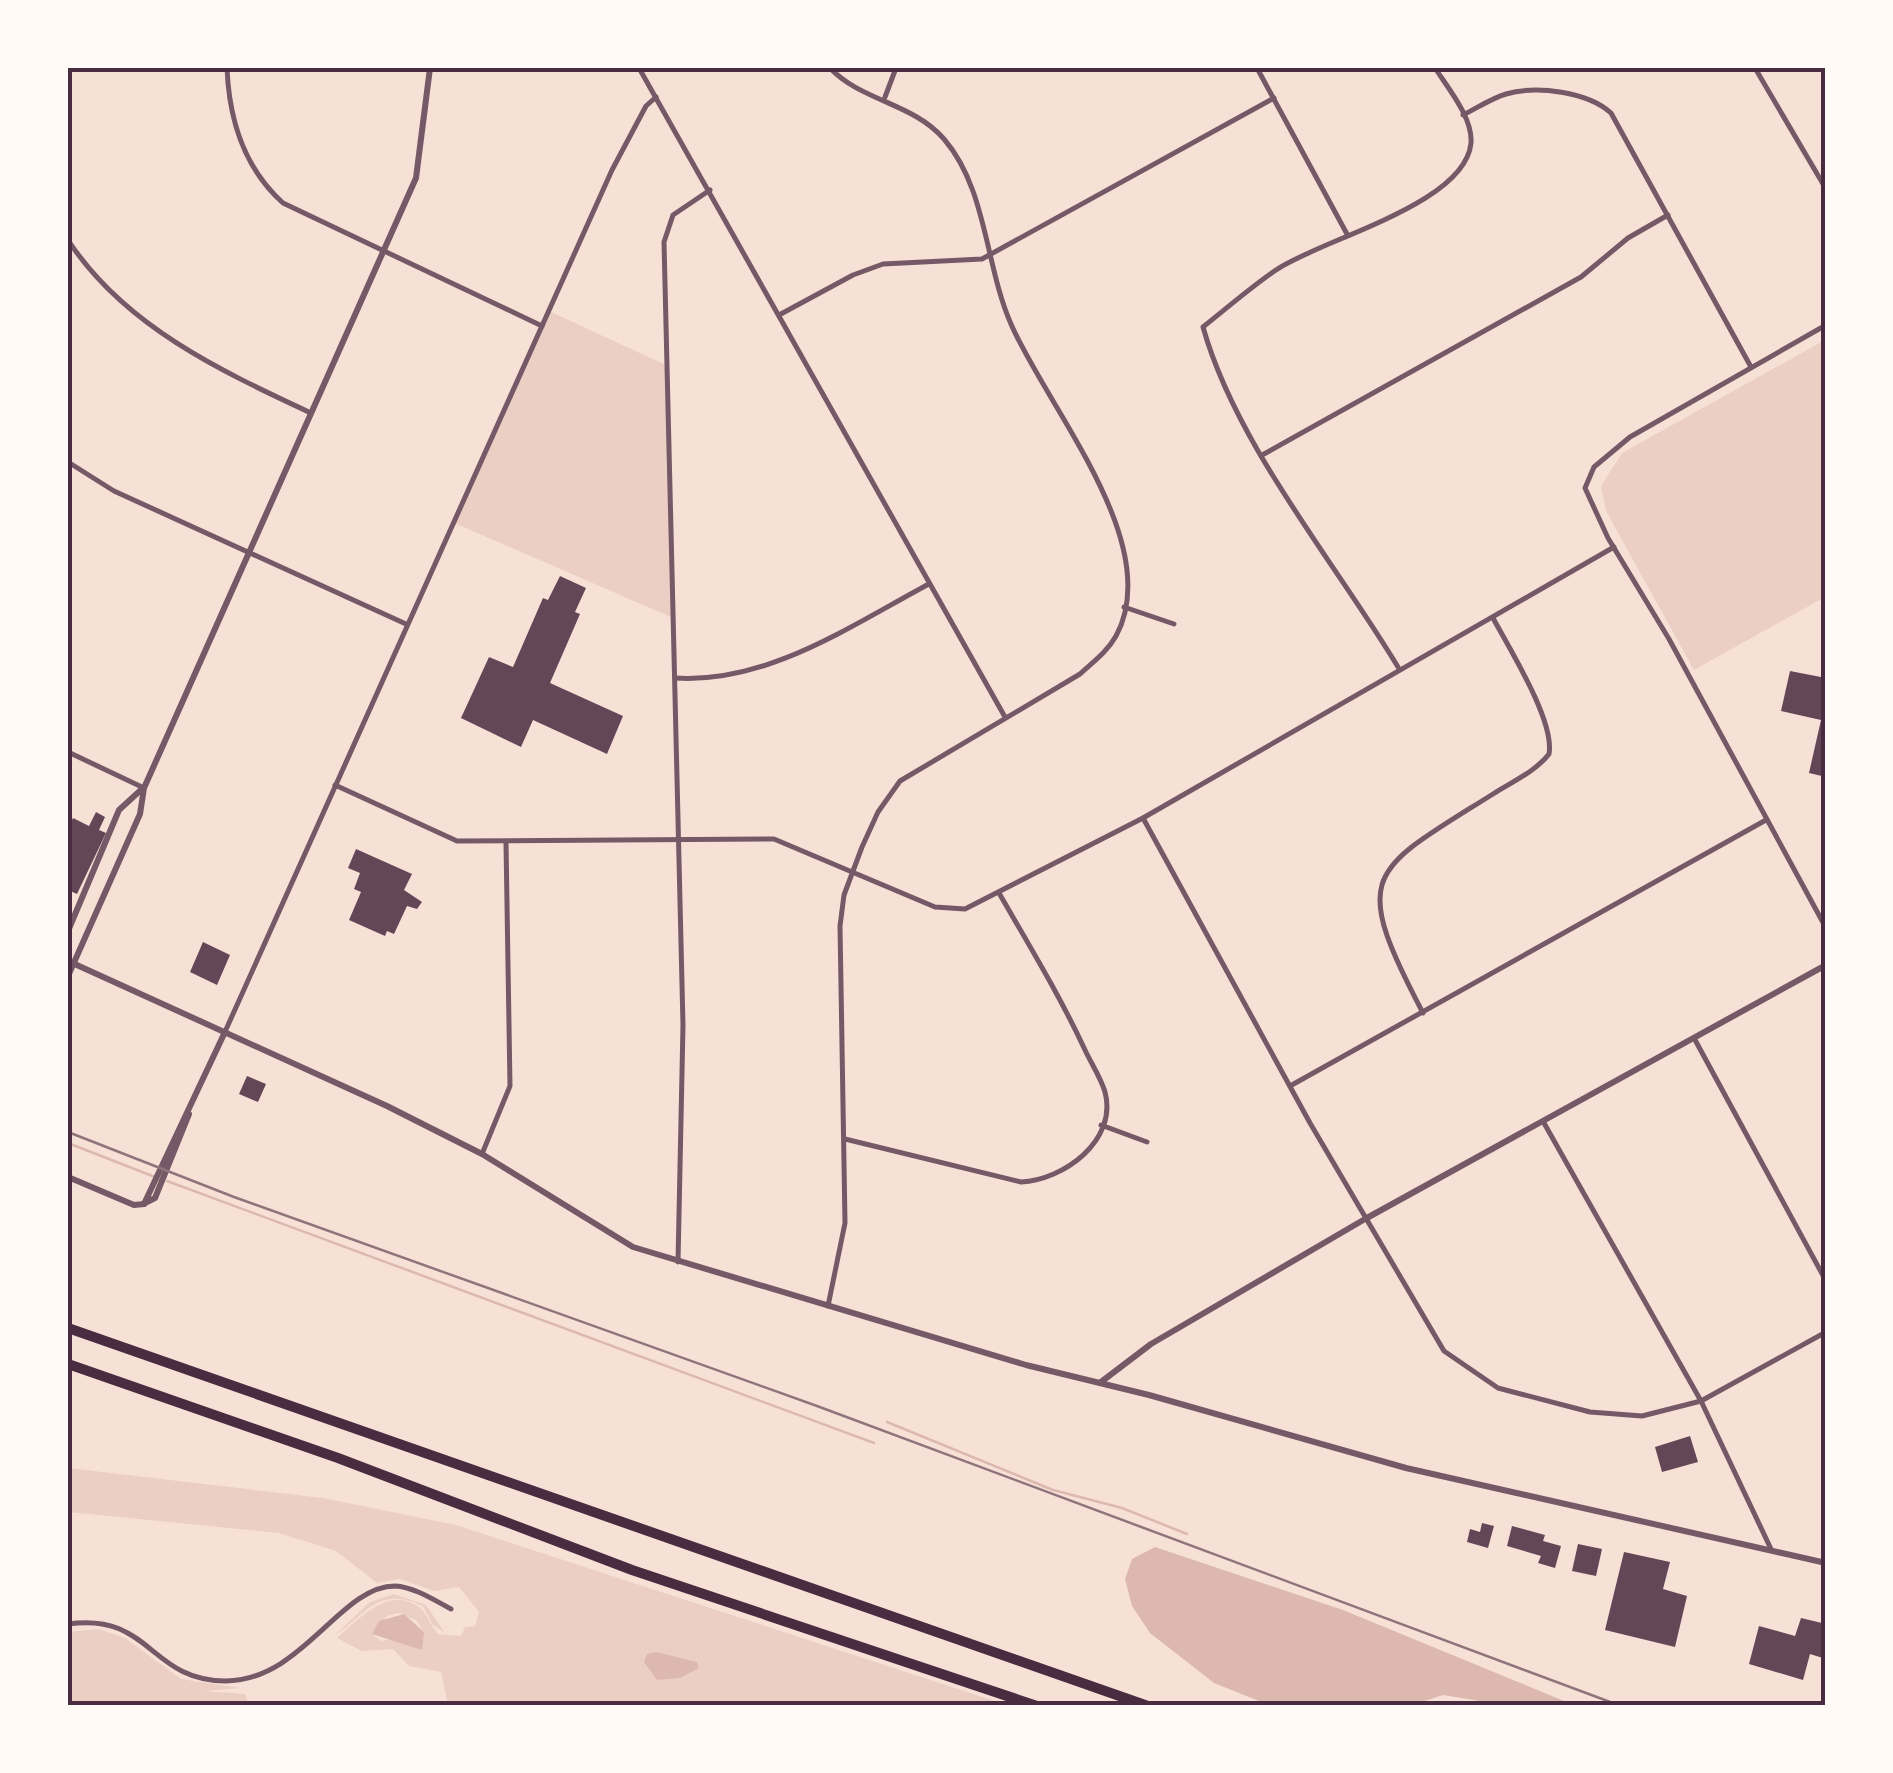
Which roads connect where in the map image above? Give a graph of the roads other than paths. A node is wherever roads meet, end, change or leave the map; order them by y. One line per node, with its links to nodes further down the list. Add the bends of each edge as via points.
1 (227, 68): 18 (street, via 239,139 267,188 302,215)
2 (430, 68): 18 (street, via 416,178)
3 (639, 68): 9 (street)
4 (830, 68): 10 (street, via 861,91)
5 (896, 68): 10 (street)
6 (1257, 68): 11 (street)
7 (1435, 68): 12 (street)
8 (1755, 68): 13 (street)
9 (656, 97): 14 (street); 22 (street, via 612,170)
10 (885, 98): 19 (street, via 947,142 970,185)
11 (1274, 98): 16 (street); 19 (street)
12 (1463, 115): 15 (street, via 1507,93 1596,99); 16 (street, via 1471,146 1452,179 1374,228)
13 (1826, 189)
14 (710, 190): 20 (street); 35 (street, via 673,215 664,242)
15 (1668, 215): 23 (street); 25 (street, via 1581,276)
16 (1347, 234): 25 (street, via 1278,268 1203,327 1211,356)
17 (68, 240): 24 (street, via 159,332)
18 (386, 253): 22 (street); 24 (street)
19 (988, 256): 20 (street, via 883,264); 30 (street, via 1011,325 1125,547)
20 (779, 315): 29 (street)
21 (1826, 325): 23 (street)
22 (542, 326): 32 (street)
23 (1752, 367): 27 (street, via 1630,437 1594,467 1586,488)
24 (311, 413): 28 (street)
25 (1264, 454): 34 (street)
26 (68, 462): 28 (street, via 114,491)
27 (1614, 547): 31 (street); 41 (street)
28 (249, 552): 32 (street); 39 (street)
29 (929, 584): 35 (street, via 750,672); 36 (street)
30 (1124, 608): 33 (street); 36 (street, via 1105,652)
31 (1493, 618): 34 (street); 51 (street, via 1536,703 1550,754 1394,859 1378,887 1382,929)
32 (406, 624): 38 (street)
33 (1174, 624)
34 (1398, 667): 40 (street)
35 (675, 678): 42 (street)
36 (1005, 718): 44 (street, via 900,780)
37 (68, 752): 39 (street)
38 (335, 785): 43 (street, via 457,841); 52 (street)
39 (144, 788): 47 (street, via 119,810); 48 (street, via 140,814)
40 (1143, 818): 45 (street); 54 (street)
41 (1766, 820): 46 (street); 51 (street)
42 (678, 839): 43 (street); 44 (street, via 774,839); 62 (street)
43 (506, 843): 59 (street, via 510,1086)
44 (853, 871): 45 (street, via 954,910); 57 (street, via 840,926)
45 (999, 893): 56 (street, via 1105,1092)
46 (1826, 928)
47 (68, 930)
48 (71, 962): 50 (street); 52 (street)
49 (1826, 965): 53 (street)
50 (68, 976)
51 (1423, 1012): 54 (street)
52 (224, 1034): 59 (street); 60 (street, via 155,1198 134,1205)
53 (1694, 1038): 55 (street); 63 (street)
54 (1290, 1086): 61 (street)
55 (1544, 1123): 61 (street); 69 (street)
56 (1101, 1126): 57 (street, via 1076,1164 1044,1181 1021,1182); 58 (street)
57 (845, 1139): 64 (street, via 846,1223)
58 (1147, 1142)
59 (482, 1154): 62 (street, via 634,1246)
60 (68, 1176)
61 (1366, 1219): 68 (street, via 1151,1344); 69 (street, via 1444,1351 1498,1388 1590,1412 1642,1416)
62 (678, 1262): 64 (street)
63 (1826, 1280)
64 (828, 1306): 68 (street)
65 (68, 1328): 75 (highway)
66 (1826, 1332): 69 (street)
67 (68, 1364): 74 (highway, via 632,1570)
68 (1100, 1383): 70 (street, via 1380,1461)
69 (1701, 1400): 70 (street)
70 (1772, 1552): 71 (street)
71 (1826, 1563)
72 (451, 1609): 73 (street, via 413,1590 386,1588 362,1598 280,1666 232,1680 180,1671 118,1625)
73 (68, 1624)
74 (1037, 1706)
75 (1148, 1706)

